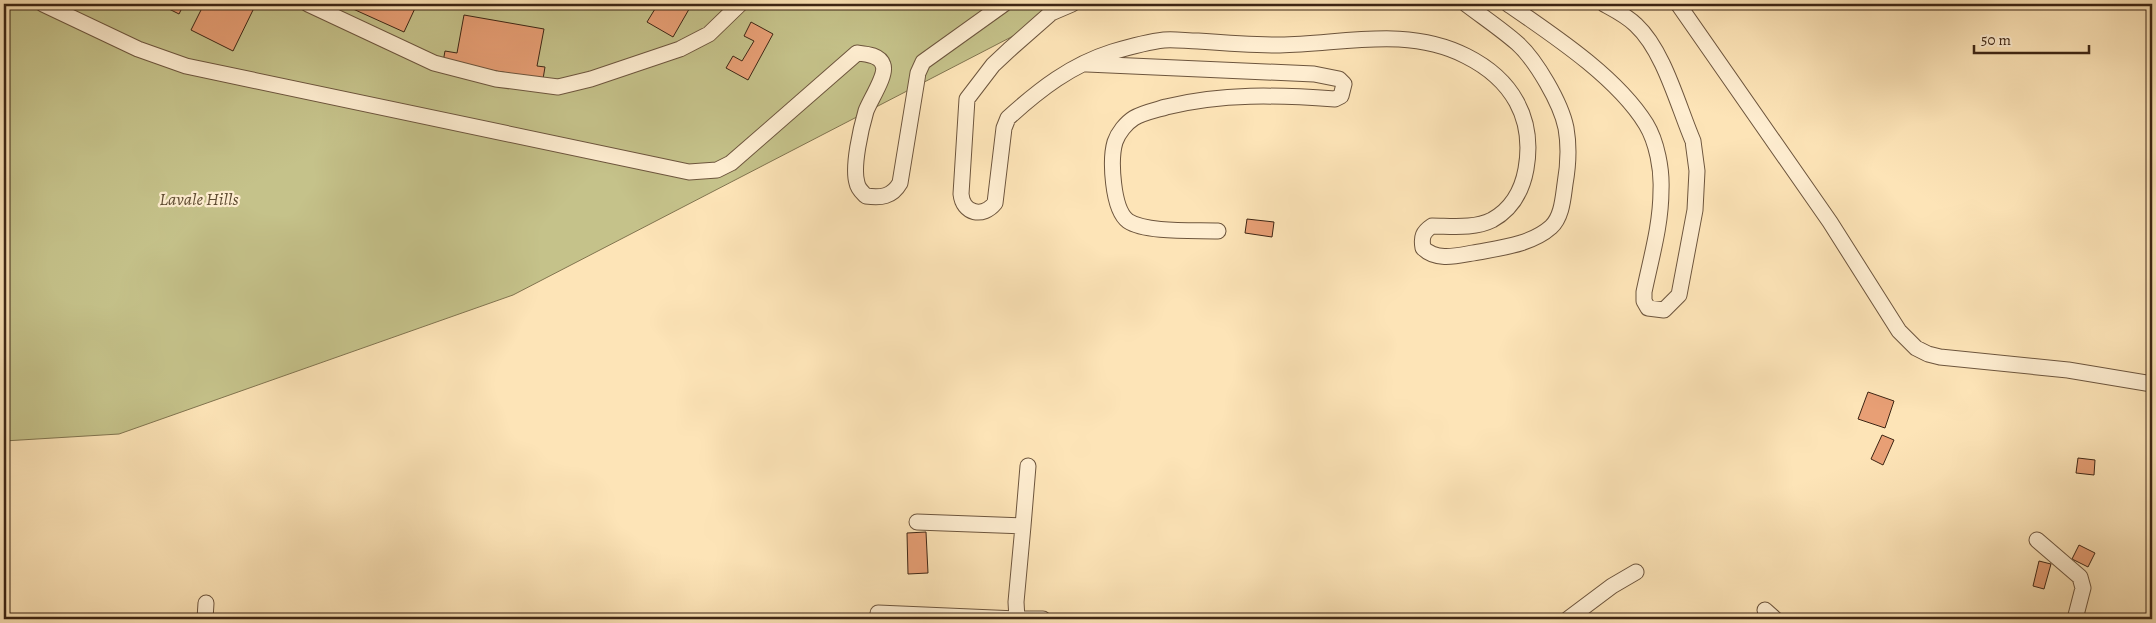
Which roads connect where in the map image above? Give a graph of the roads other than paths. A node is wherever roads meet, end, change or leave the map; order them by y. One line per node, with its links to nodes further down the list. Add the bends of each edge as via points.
1 (43, 4): 4 (lane, via 138,49 186,66 689,172 716,170 731,163 857,53 873,55 883,64 884,72 866,111 856,182 866,196 876,197 890,194 900,183 918,73 923,62)
2 (308, 4): 3 (lane, via 434,63 496,79 558,87 680,49 709,34)
3 (740, 4)
4 (1004, 4)
5 (1072, 4): 10 (lane, via 1051,13 1009,50 967,99 961,194 969,210 981,212 995,203 1008,118 1058,76)
6 (1466, 4): 10 (lane, via 1518,44 1533,61 1561,112 1567,146 1566,179 1560,211 1552,226 1526,241 1464,255 1430,254 1423,248 1422,236 1432,226 1474,225 1501,214 1521,189 1530,145 1524,115 1510,92 1483,66 1466,56 1426,41 1395,38 1281,45 1165,40 1113,52)
7 (1508, 4): 8 (lane, via 1575,51 1628,100 1647,125 1654,142 1662,189 1659,229 1644,301 1648,308 1664,310 1679,295 1694,210 1696,156 1693,141 1658,56 1645,35 1624,15)
8 (1604, 4)
9 (1678, 4): 12 (lane, via 1830,222 1906,340 1940,358 2068,370)
10 (1083, 64): 11 (lane, via 1314,74 1339,79 1344,84 1341,96 1335,99 1250,96 1199,99 1134,118 1122,130 1115,142 1115,199 1121,214 1128,221 1150,227)
11 (1218, 231)
12 (2152, 384)
13 (1028, 466): 15 (lane)
14 (917, 522): 15 (lane)
15 (1023, 526): 21 (lane)
16 (2037, 540): 24 (lane, via 2080,577 2083,588)
17 (1636, 572): 23 (lane)
18 (206, 603): 20 (lane)
19 (878, 613): 21 (lane)
20 (205, 619)
21 (1017, 619): 22 (lane)
22 (1043, 619)
23 (1568, 619)
24 (2075, 619)

